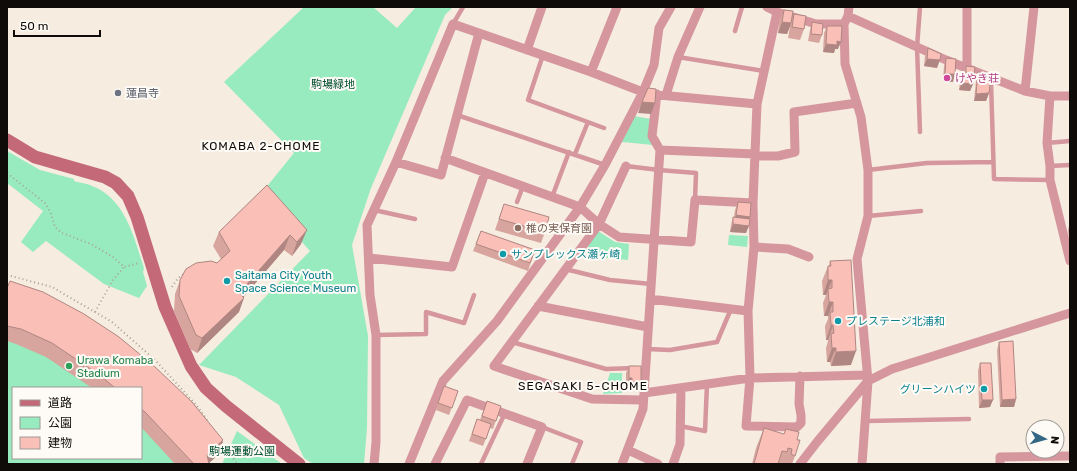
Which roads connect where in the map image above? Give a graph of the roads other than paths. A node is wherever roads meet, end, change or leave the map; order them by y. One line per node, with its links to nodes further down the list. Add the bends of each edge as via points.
1 (464, 7): 13 (lane)
2 (542, 7): 17 (street)
3 (617, 7): 22 (street)
4 (671, 7): 25 (street, via 659,28 654,65)
5 (700, 7): 19 (street)
6 (742, 7): 14 (lane)
7 (766, 7): 11 (street)
8 (920, 7): 16 (lane)
9 (967, 7): 20 (street)
10 (1034, 7): 24 (street)
11 (777, 12): 12 (street, via 816,24); 21 (street)
12 (847, 16): 16 (street); 30 (street, via 845,64)
13 (453, 24): 15 (street); 44 (street)
14 (735, 30)
15 (479, 33): 17 (street); 32 (street)
16 (918, 47): 20 (street); 35 (lane)
17 (527, 50): 18 (street)
18 (543, 55): 22 (street); 33 (lane, via 528,100)
19 (678, 56): 21 (lane); 27 (street)
20 (967, 68): 23 (street)
21 (764, 70): 31 (street)
22 (591, 72): 25 (street)
23 (991, 78): 24 (street); 45 (lane)
24 (1024, 91): 28 (street)
25 (644, 92): 26 (street); 46 (street)
26 (657, 94): 27 (street); 39 (street, via 652,136)
27 (666, 95): 31 (street)
28 (1050, 96): 29 (street); 38 (street)
29 (1070, 96)
30 (857, 103): 42 (street, via 794,112 795,152 778,156); 51 (street)
31 (756, 104): 42 (street)
32 (457, 114): 40 (lane); 43 (street)
33 (588, 122): 34 (lane); 41 (lane)
34 (604, 128)
35 (920, 132)
36 (7, 140): 96 (street, via 35,157 105,177 120,187 128,196 137,217 165,308 191,366 206,388)
37 (1070, 141): 38 (lane)
38 (1047, 143): 49 (street)
39 (660, 150): 42 (street); 50 (street)
40 (569, 152): 41 (lane); 55 (lane)
41 (575, 154): 46 (lane)
42 (755, 155): 58 (street)
43 (445, 158): 44 (street, via 441,175); 52 (street)
44 (396, 162): 60 (street)
45 (993, 162): 51 (lane, via 928,163); 53 (lane, via 994,179)
46 (605, 165): 59 (street)
47 (1070, 165): 49 (lane)
48 (626, 166): 50 (lane); 64 (street)
49 (1050, 166): 53 (street)
50 (658, 170): 56 (lane, via 696,173); 65 (street)
51 (868, 170): 62 (street)
52 (485, 173): 54 (street); 68 (street, via 452,267)
53 (1050, 180): 69 (street)
54 (522, 186): 55 (street); 57 (lane)
55 (552, 197): 59 (street)
56 (695, 200): 58 (street); 65 (street, via 691,242)
57 (517, 202)
58 (753, 203): 66 (street)
59 (580, 207): 64 (street); 98 (street, via 497,321 443,381)
60 (374, 210): 63 (lane); 68 (street, via 367,225)
61 (921, 211): 62 (lane)
62 (868, 216): 85 (street, via 857,259)
63 (415, 218)
64 (599, 224): 65 (street, via 619,237); 70 (street)
65 (654, 240): 71 (street)
66 (754, 247): 67 (street, via 788,249); 76 (street)
67 (809, 257)
68 (369, 258): 79 (street, via 370,295)
69 (1070, 258)
70 (565, 270): 71 (lane, via 610,280); 74 (street)
71 (651, 284): 73 (street)
72 (474, 295): 79 (lane, via 464,323 426,312 426,334)
73 (650, 299): 75 (street); 78 (street)
74 (538, 306): 78 (street); 80 (street)
75 (731, 309): 76 (street); 81 (lane, via 717,342 670,350)
76 (748, 311): 84 (street)
77 (1070, 313): 85 (street)
78 (648, 327): 81 (street)
79 (376, 335): 97 (street)
80 (512, 342): 82 (lane, via 606,369); 88 (street, via 494,366 592,399)
81 (647, 349): 82 (street)
82 (645, 367): 88 (street)
83 (800, 376): 84 (street); 84 (street, via 799,404 802,416 797,427 746,426); 85 (street)
84 (750, 378): 86 (street)
85 (868, 378): 91 (street); 106 (street)
86 (707, 384): 87 (street); 92 (lane, via 705,431)
87 (681, 388): 88 (street); 92 (street)
88 (644, 397): 94 (street, via 643,408)
89 (505, 413): 93 (street); 99 (street, via 466,400); 100 (lane)
90 (969, 419): 91 (lane)
91 (866, 421): 107 (street)
92 (680, 426): 105 (street, via 680,444)
93 (542, 427): 101 (street); 102 (lane, via 581,442)
94 (628, 450): 103 (street); 104 (street)
95 (1070, 456): 108 (street, via 1000,457)
96 (299, 464)
97 (374, 464)
98 (409, 464)
99 (435, 464)
100 (481, 464)
101 (527, 464)
102 (572, 464)
103 (622, 464)
104 (658, 464)
105 (673, 464)
106 (800, 464)
107 (862, 464)
108 (1000, 464)

